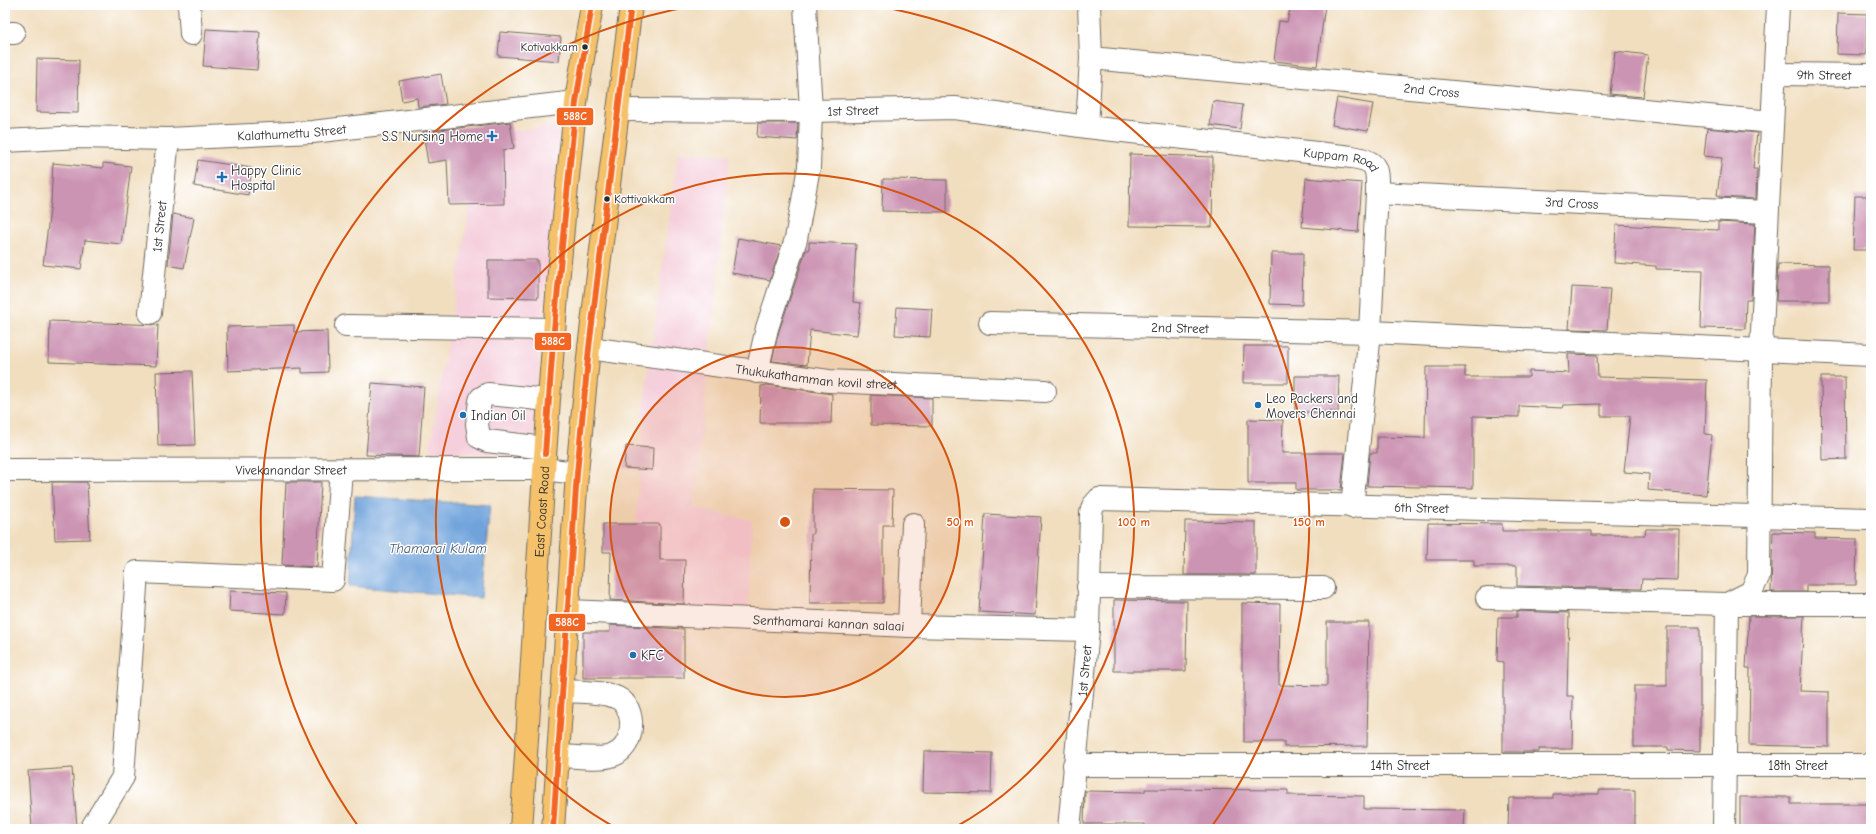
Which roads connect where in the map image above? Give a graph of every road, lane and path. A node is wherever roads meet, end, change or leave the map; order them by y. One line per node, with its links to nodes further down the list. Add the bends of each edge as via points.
1 (189, 5): 7 (street)
2 (592, 5): 11 (main road, East Coast Road)
3 (631, 5): 12 (main road)
4 (804, 5): 13 (street)
5 (1089, 5): 8 (street)
6 (1778, 5): 9 (street)
7 (191, 34)
8 (1091, 58): 14 (street, 2nd Cross); 15 (street)
9 (1776, 74): 10 (street, 9th Street); 14 (street)
10 (1871, 75)
11 (576, 102): 16 (street, Kalathumettu Street, via 312,132); 23 (main road, East Coast Road)
12 (618, 110): 13 (street, 1st Street); 25 (main road)
13 (811, 111): 15 (street, 1st Street, via 956,108); 28 (street, via 809,167 796,239 767,328)
14 (1772, 122): 19 (street)
15 (1087, 127): 18 (street, Kuppam Road, via 1365,159 1373,163 1377,173)
16 (168, 139): 17 (street, Kalathumettu Street, via 80,137); 20 (street, 1st Street)
17 (5, 141)
18 (1377, 193): 19 (street, 3rd Cross); 24 (street, Kuppam Road)
19 (1767, 212): 26 (street)
20 (150, 313)
21 (990, 323): 24 (street, 2nd Street)
22 (346, 326): 23 (street)
23 (554, 329): 30 (main road, East Coast Road)
24 (1370, 332): 26 (street, 2nd Street); 35 (street, Kuppam Road)
25 (589, 348): 28 (street, Thukukathamman kovil street); 34 (main road)
26 (1761, 351): 27 (street, 2nd Street); 37 (street)
27 (1871, 355)
28 (757, 372): 29 (street, Thukukathamman kovil street, via 829,381)
29 (1045, 391)
30 (548, 400): 31 (main road, East Coast Road); 31 (street, via 488,394 481,398 477,424 479,436 487,441)
31 (544, 459): 33 (street, Vivekanandar Street); 34 (street, Vivekanandar Street); 54 (main road, East Coast Road)
32 (5, 470): 33 (street, Vivekanandar Street)
33 (341, 470): 53 (street, via 333,580 137,572 123,778)
34 (577, 473): 45 (main road)
35 (1352, 507): 36 (street, 6th Street, via 1099,499); 37 (street, 6th Street)
36 (1091, 513): 40 (street, 1st Street)
37 (1759, 517): 38 (street, 6th Street); 43 (street, via 1759,575 1756,584 1750,592)
38 (1871, 520)
39 (913, 524): 46 (street)
40 (1088, 587): 41 (street); 47 (street, 1st Street)
41 (1323, 588)
42 (1487, 598): 43 (street)
43 (1727, 604): 44 (street); 51 (street)
44 (1871, 604)
45 (569, 611): 46 (street, Senthamarai kannan salaai); 48 (main road)
46 (909, 626): 47 (street, Senthamarai kannan salaai)
47 (1088, 630): 50 (street, 1st Street)
48 (563, 691): 49 (main road); 49 (street, via 610,695 620,700 628,709 631,722 630,737 620,753 610,757)
49 (559, 756): 55 (main road)
50 (1074, 765): 51 (street, 14th Street); 56 (street, 1st Street)
51 (1726, 765): 52 (street, 18th Street); 57 (street)
52 (1871, 765)
53 (91, 829)
54 (521, 829)
55 (553, 829)
56 (1069, 829)
57 (1724, 829)

